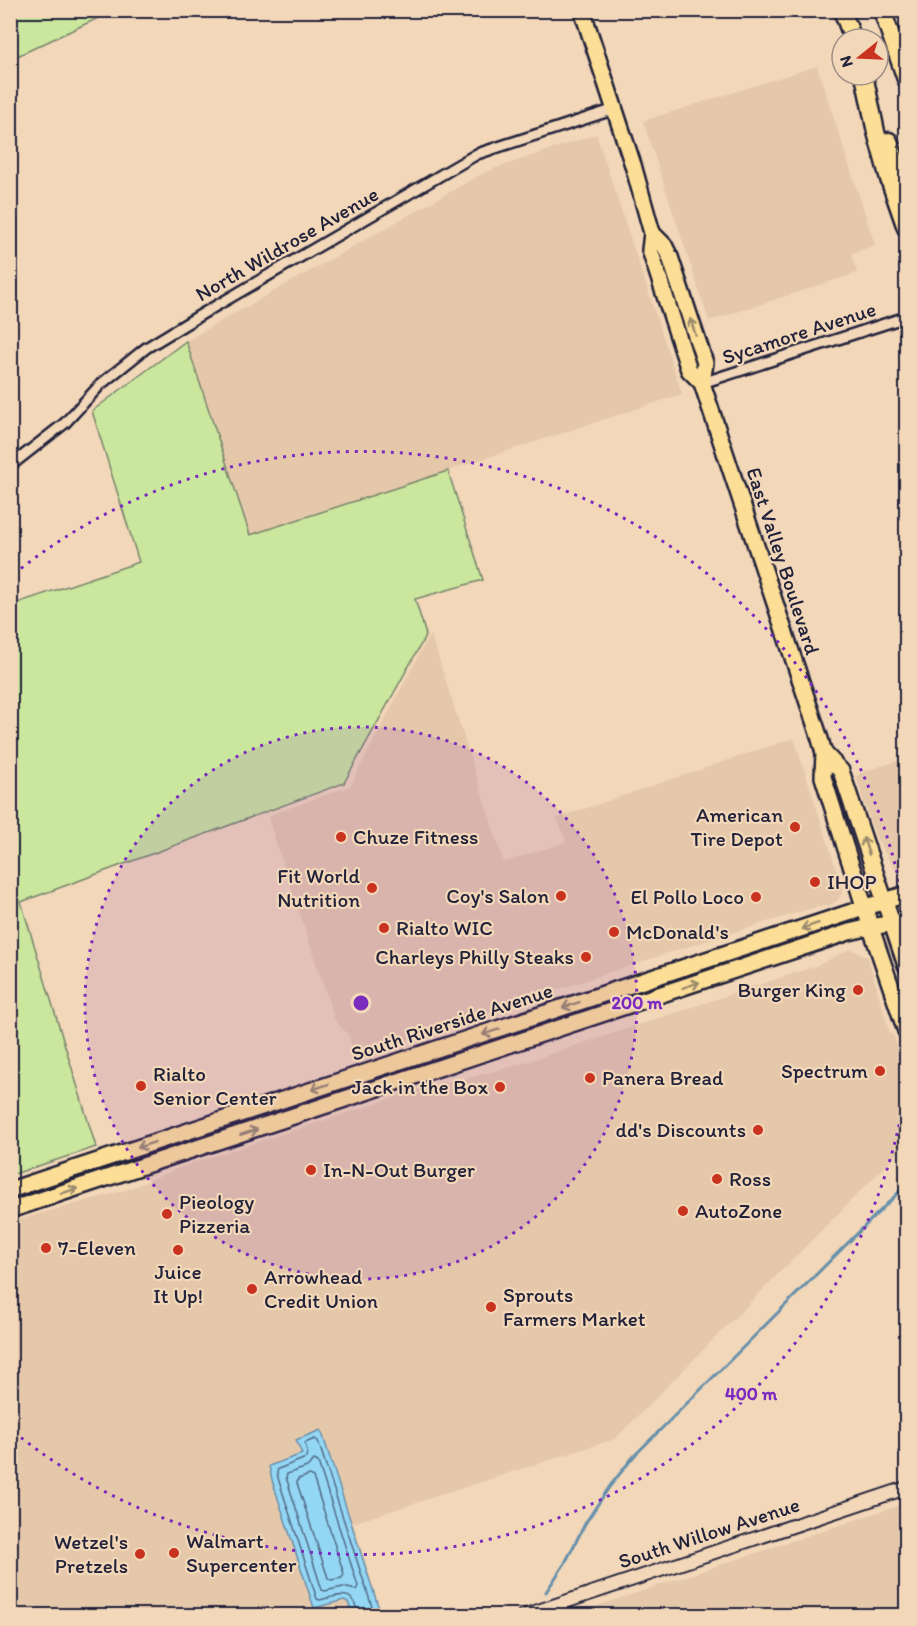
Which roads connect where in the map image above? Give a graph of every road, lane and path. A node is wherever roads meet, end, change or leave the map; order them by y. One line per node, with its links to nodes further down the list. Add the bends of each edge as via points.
1 (582, 10): 8 (main road)
2 (842, 10): 4 (highway)
3 (882, 10): 5 (highway)
4 (848, 27)
5 (906, 79)
6 (867, 87): 10 (highway, via 878,141)
7 (869, 87): 9 (highway)
8 (615, 108): 12 (main road, East Valley Boulevard, via 652,233 670,257 705,363); 13 (street, North Wildrose Avenue, via 477,154 202,314 146,348 101,384 65,423)
9 (906, 191)
10 (906, 228)
11 (906, 317): 12 (street, Sycamore Avenue)
12 (702, 383): 14 (main road, East Valley Boulevard)
13 (10, 466)
14 (824, 753): 16 (main road, East Valley Boulevard, one-way to 14, via 841,771); 17 (main road, East Valley Boulevard, via 823,777)
15 (906, 894): 16 (main road, South Riverside Avenue)
16 (893, 914): 17 (main road, South Riverside Avenue); 17 (main road, South Riverside Avenue); 18 (main road, East Valley Boulevard)
17 (868, 917): 19 (main road, East Valley Boulevard); 20 (main road, South Riverside Avenue, one-way to 20); 21 (main road, South Riverside Avenue, one-way to 17, via 767,959)
18 (906, 965)
19 (906, 1031)
20 (398, 1062): 21 (main road, via 389,1073 351,1088); 22 (main road, South Riverside Avenue, one-way to 22)
21 (345, 1100): 23 (main road, South Riverside Avenue, one-way to 21)
22 (10, 1190)
23 (10, 1210)
24 (906, 1488): 25 (street, South Willow Avenue)
25 (523, 1616)

